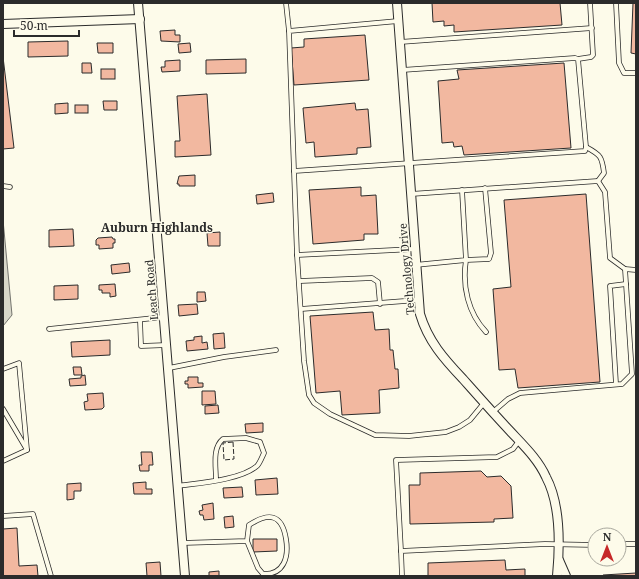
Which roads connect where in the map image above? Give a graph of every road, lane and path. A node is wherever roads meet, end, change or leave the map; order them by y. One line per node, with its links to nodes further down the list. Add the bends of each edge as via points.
1 (138, 3): 6 (street, Leach Road)
2 (286, 3): 10 (lane)
3 (397, 3): 7 (street, Technology Drive)
4 (590, 3): 9 (lane)
5 (616, 3): 14 (lane, via 619,63 624,73)
6 (140, 19): 8 (street); 35 (street, Leach Road)
7 (398, 21): 10 (lane); 11 (street, Technology Drive)
8 (3, 24)
9 (592, 28): 11 (lane); 12 (lane, via 593,55)
10 (289, 31): 17 (lane)
11 (400, 42): 13 (street, Technology Drive)
12 (578, 59): 13 (lane); 15 (lane)
13 (402, 70): 16 (street, Technology Drive)
14 (636, 73)
15 (586, 148): 16 (lane, via 585,151); 18 (lane, via 599,154 602,160 604,174)
16 (408, 164): 17 (lane); 23 (street, Technology Drive)
17 (294, 171): 25 (lane)
18 (598, 181): 21 (lane); 28 (lane, via 605,192 610,258)
19 (3, 186): 20 (lane)
20 (10, 188)
21 (485, 188): 22 (lane); 26 (lane, via 489,259)
22 (462, 190): 23 (lane); 26 (lane)
23 (410, 194): 24 (street, Technology Drive)
24 (414, 249): 25 (lane); 27 (street, Technology Drive)
25 (298, 255): 30 (lane)
26 (466, 260): 27 (lane); 38 (lane, via 468,301 476,322)
27 (415, 265): 32 (street, Technology Drive)
28 (625, 269): 29 (lane); 31 (lane)
29 (636, 270)
30 (300, 281): 33 (lane, via 372,278 378,282); 34 (lane)
31 (626, 284): 43 (lane); 44 (lane, via 610,286)
32 (418, 300): 33 (lane); 45 (street, Technology Drive, via 431,342)
33 (380, 304): 34 (lane)
34 (301, 309): 45 (lane, via 309,395 314,403 330,414 375,435 409,436 446,432 459,427 470,420)
35 (164, 317): 36 (lane); 39 (street, Leach Road)
36 (140, 320): 37 (lane); 39 (lane, via 141,346)
37 (50, 329)
38 (486, 332)
39 (167, 345): 41 (street, Leach Road)
40 (276, 350): 41 (lane)
41 (169, 368): 52 (street, Leach Road)
42 (3, 369): 49 (lane, via 19,363)
43 (634, 374): 44 (lane, via 622,384)
44 (616, 384): 47 (lane, via 520,393)
45 (484, 403): 47 (street, Technology Drive)
46 (3, 409): 49 (lane)
47 (493, 412): 48 (street, Technology Drive)
48 (519, 441): 56 (street, Technology Drive, via 540,466 552,489); 58 (lane, via 513,450 497,457 396,460)
49 (27, 450): 50 (lane)
50 (3, 461)
51 (216, 480): 51 (lane, via 244,474 258,466 264,453 260,442 246,438 223,439 219,442 216,450); 52 (lane)
52 (178, 486): 55 (street, Leach Road)
53 (3, 516): 61 (lane, via 34,514)
54 (247, 541): 55 (lane); 60 (lane); 60 (lane, via 249,525 260,518 271,517 280,520 288,549 285,563 280,570)
55 (182, 543): 62 (street, Leach Road)
56 (558, 545): 57 (lane); 58 (lane); 59 (street, Technology Drive)
57 (587, 545)
58 (400, 551): 63 (lane)
59 (558, 560): 64 (street, Technology Drive); 65 (street, Technology Drive)
60 (263, 575)
61 (52, 576)
62 (185, 576)
63 (402, 576)
64 (557, 576)
65 (566, 576)

